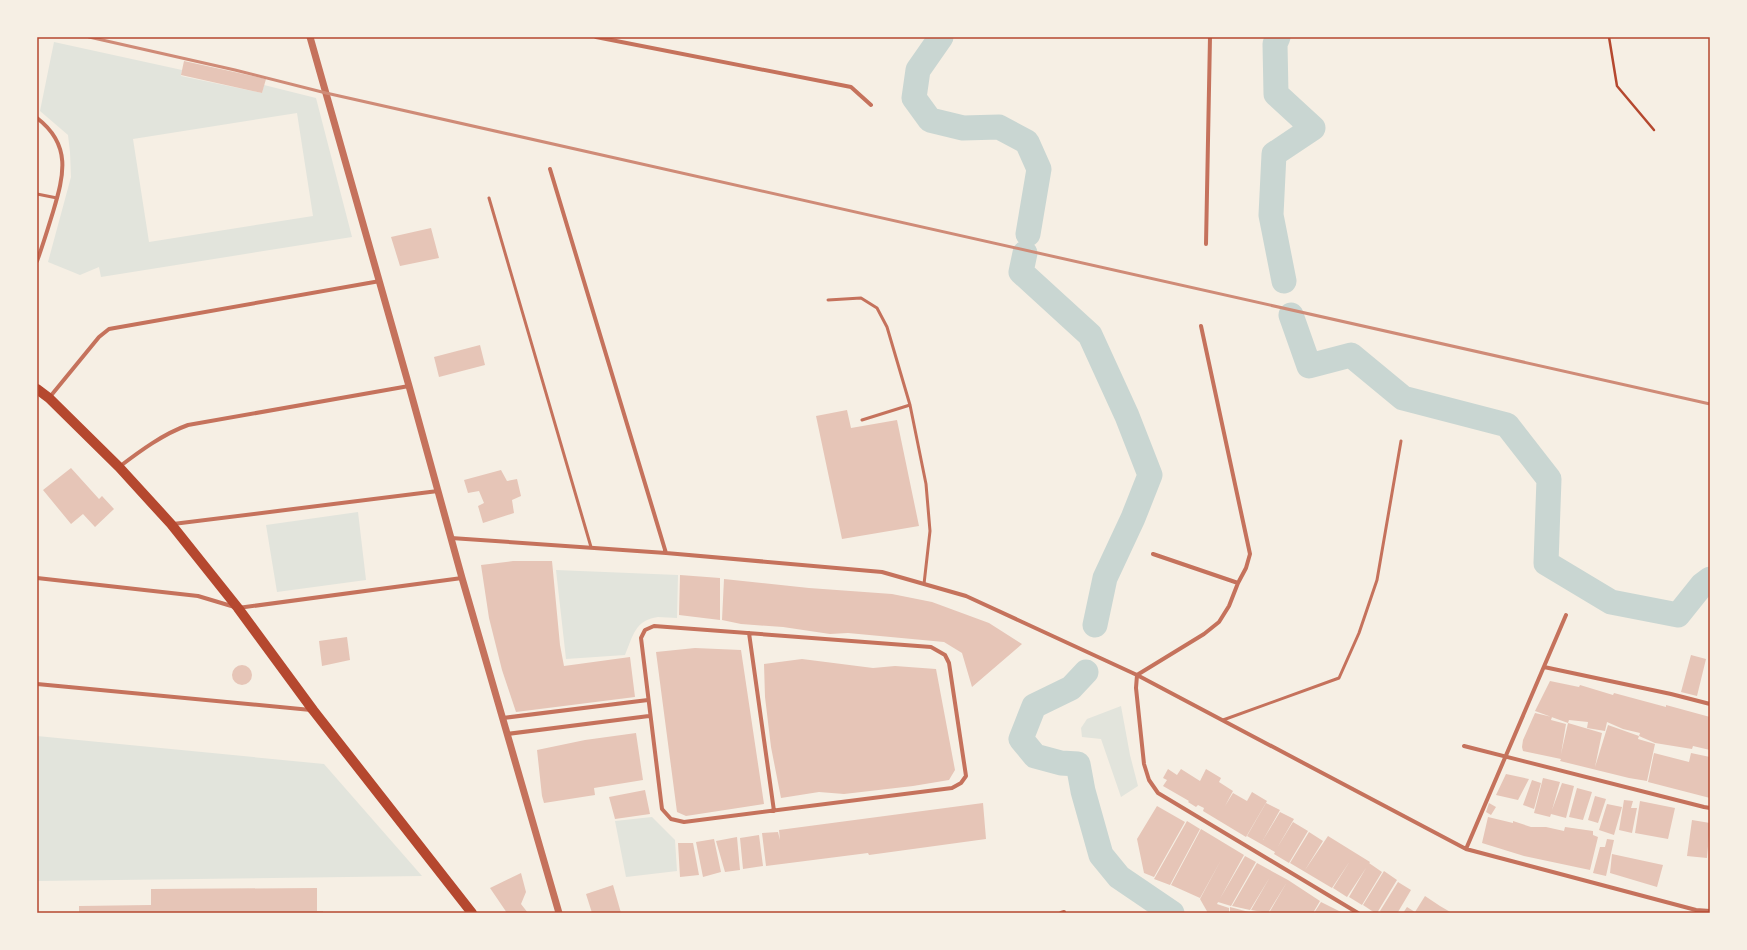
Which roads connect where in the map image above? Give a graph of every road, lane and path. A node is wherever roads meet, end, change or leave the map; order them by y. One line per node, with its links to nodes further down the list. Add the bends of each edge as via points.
1 (310, 37): 14 (street)
2 (596, 37): 5 (street, via 851,87)
3 (1210, 37): 12 (street)
4 (1609, 37): 7 (path, via 1617,86)
5 (871, 105)
6 (37, 118): 10 (street, via 55,135 63,156 63,178)
7 (1654, 130)
8 (550, 169): 28 (street)
9 (37, 194): 10 (lane)
10 (57, 198): 13 (street)
11 (489, 198): 27 (lane)
12 (1206, 244)
13 (37, 261)
14 (380, 281): 17 (street); 19 (street, via 109,329)
15 (828, 300): 20 (lane, via 862,298 877,308 887,327)
16 (1201, 326): 32 (street, via 1250,554)
17 (409, 386): 23 (street, via 188,425 177,429); 24 (street)
18 (37, 389): 19 (main road)
19 (48, 398): 23 (main road)
20 (910, 406): 21 (lane); 33 (lane, via 926,484 930,531)
21 (862, 420)
22 (1401, 441): 45 (lane, via 1377,580 1359,633 1339,678)
23 (119, 467): 25 (main road)
24 (438, 491): 25 (street); 26 (street)
25 (171, 524): 34 (main road)
26 (451, 538): 27 (street); 31 (street)
27 (591, 547): 28 (street)
28 (666, 552): 33 (street, via 882,572)
29 (1153, 554): 32 (street)
30 (37, 578): 34 (street, via 198,596)
31 (462, 578): 34 (street); 44 (street)
32 (1238, 583): 38 (street, via 1219,622)
33 (924, 584): 38 (street, via 966,596)
34 (238, 608): 42 (main road)
35 (1566, 615): 37 (street)
36 (750, 633): 40 (street, via 654,626 646,630 640,638); 50 (street); 50 (street, via 931,647 945,655 949,663 966,776 961,783 952,788)
37 (1544, 667): 41 (street); 48 (street)
38 (1137, 675): 45 (street); 55 (street, via 1136,688 1144,764 1149,780 1158,794)
39 (37, 684): 42 (street)
40 (648, 700): 43 (street); 44 (street)
41 (1710, 704)
42 (313, 710): 53 (main road)
43 (649, 716): 46 (street); 50 (street, via 662,809 671,819 684,822)
44 (503, 718): 46 (street)
45 (1223, 720): 51 (street)
46 (508, 734): 54 (street)
47 (1464, 746): 48 (street)
48 (1505, 757): 49 (street); 51 (street)
49 (1710, 808)
50 (774, 811)
51 (1466, 850): 52 (street, via 1696,910)
52 (1710, 911)
53 (472, 913)
54 (559, 913)
55 (1358, 913)

